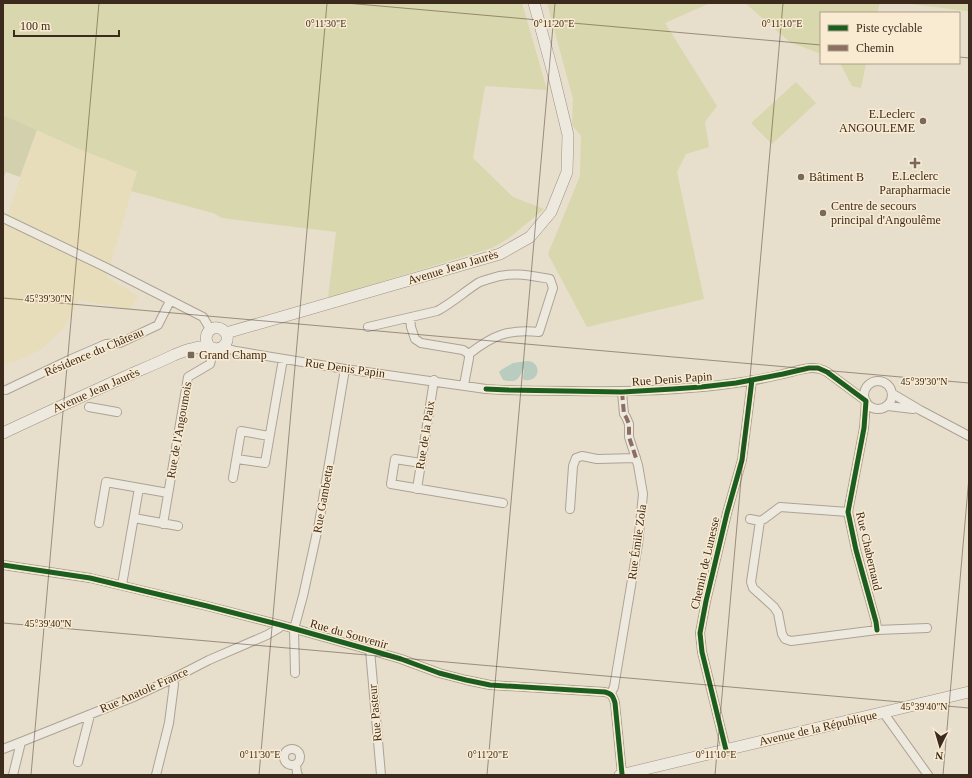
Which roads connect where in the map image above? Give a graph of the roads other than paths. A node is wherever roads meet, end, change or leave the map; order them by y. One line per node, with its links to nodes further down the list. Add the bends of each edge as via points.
1 (534, 3): 7 (main road, Avenue Jean Jaurès, via 568,135 567,172 551,212 530,237 500,254)
2 (3, 218): 3 (street)
3 (170, 301): 6 (street, via 203,317); 17 (street, Résidence du Château, via 158,324 120,343 106,344 69,360)
4 (410, 318): 5 (street); 10 (street, via 415,339 421,343 463,350); 10 (street, via 437,311 479,283 496,276 521,274 550,279 553,288 539,332 503,334 486,341)
5 (368, 327)
6 (208, 333): 7 (main road, via 219,328); 8 (main road, via 206,340); 9 (main road, Avenue Jean Jaurès)
7 (226, 333): 8 (main road, via 226,342)
8 (216, 347): 9 (main road, Avenue Jean Jaurès); 11 (street, Rue Denis Papin); 37 (street, Rue de l'Angoumois, via 210,364 188,377)
9 (190, 349): 28 (main road, Avenue Jean Jaurès)
10 (469, 354): 15 (street)
11 (283, 359): 12 (street, Rue Denis Papin); 29 (street)
12 (345, 368): 13 (street, Rue Denis Papin); 51 (street, Rue Gambetta, via 319,523)
13 (434, 380): 15 (street, Rue Denis Papin); 33 (street, Rue de la Paix)
14 (752, 380): 18 (street, Rue Denis Papin, via 818,368); 19 (street, Rue Denis Papin, via 701,387); 62 (street, Chemin de Lunesse, via 742,460 725,521 700,633 702,652)
15 (464, 385): 19 (street, Rue Denis Papin, via 508,390)
16 (866, 389): 18 (street); 20 (street, via 877,381 889,386); 21 (street)
17 (6, 390)
18 (852, 391): 21 (street, Rue Denis Papin)
19 (622, 392): 31 (street, Rue Émile Zola, via 624,414 629,424 629,437)
20 (892, 394): 22 (street); 25 (street)
21 (866, 401): 24 (street, via 870,407); 27 (street, Rue Chabernaud)
22 (888, 406): 24 (street); 25 (street)
23 (89, 407): 26 (street)
24 (877, 410): 27 (street)
25 (920, 410): 30 (street)
26 (118, 412)
27 (864, 428): 40 (street, Rue Chabernaud)
28 (3, 433)
29 (270, 436): 32 (street, via 265,464); 32 (street, via 241,431)
30 (969, 436)
31 (636, 458): 39 (street, via 576,458 573,466); 57 (street, Rue Émile Zola, via 643,494 642,508 616,680)
32 (237, 459): 34 (street)
33 (421, 463): 36 (street, Rue de la Paix); 36 (street, via 395,458 391,484)
34 (233, 478)
35 (138, 488): 37 (street); 41 (street); 44 (street, via 106,482)
36 (417, 489): 38 (street)
37 (168, 493): 45 (street, Rue de l'Angoumois)
38 (503, 503)
39 (570, 509)
40 (848, 512): 43 (street, Rue Chabernaud, via 780,507); 52 (street, Rue Chabernaud)
41 (134, 518): 45 (street); 48 (street)
42 (750, 520): 43 (street)
43 (760, 521): 52 (street, via 751,582 753,588 778,613 785,639 791,641)
44 (99, 523)
45 (163, 524): 46 (street)
46 (178, 526)
47 (3, 565): 48 (street, Rue du Souvenir)
48 (122, 585): 49 (street, Rue du Souvenir)
49 (281, 625): 51 (street, Rue du Souvenir); 55 (street, Rue Anatole France, via 267,635)
50 (927, 628): 52 (street)
51 (294, 629): 53 (street, Rue du Souvenir); 54 (street, Rue Gambetta)
52 (877, 630)
53 (370, 650): 57 (street, Rue du Souvenir, via 439,673 490,685); 69 (street, Rue Pasteur)
54 (295, 673)
55 (172, 679): 59 (street, Rue Anatole France); 67 (street, via 174,684 170,723)
56 (969, 692): 58 (main road, Avenue de la République)
57 (611, 693): 70 (street, via 615,703)
58 (883, 712): 62 (main road, Avenue de la République); 71 (street)
59 (90, 715): 60 (street, Rue Anatole France); 63 (street)
60 (21, 742): 61 (street, Rue Anatole France); 66 (street)
61 (3, 749)
62 (726, 750): 65 (main road, Avenue de la République)
63 (78, 762)
64 (296, 765): 68 (street)
65 (646, 772): 70 (main road, Avenue de la République)
66 (13, 775)
67 (156, 775)
68 (298, 775)
69 (381, 775)
70 (621, 775)
71 (928, 775)

